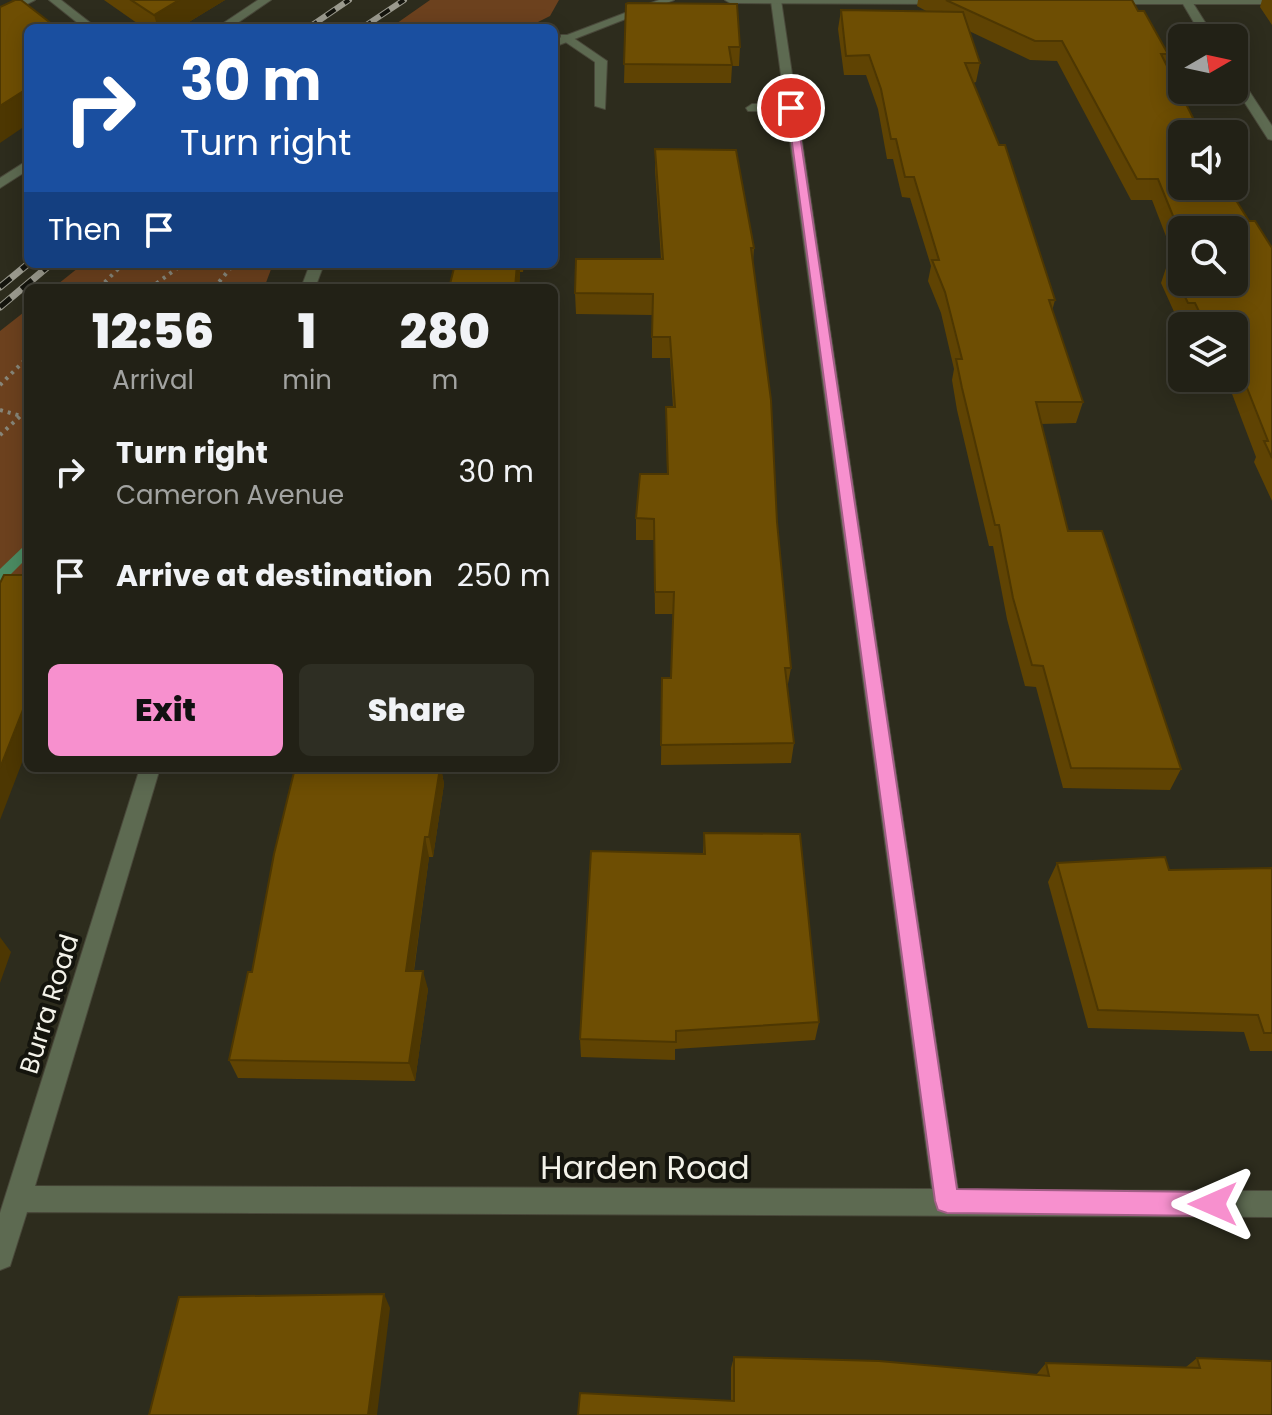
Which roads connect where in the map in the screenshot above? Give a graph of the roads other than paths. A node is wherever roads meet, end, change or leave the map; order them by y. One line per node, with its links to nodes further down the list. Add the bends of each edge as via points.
1 (30, 0): 11 (street)
2 (54, 0): 12 (street)
3 (266, 0): 13 (street)
4 (669, 0): 15 (street)
5 (730, 0): 7 (street)
6 (1186, 0): 9 (street); 10 (street); 14 (street)
7 (788, 1): 8 (street); 19 (street)
8 (963, 1)
9 (1088, 1)
10 (1272, 1)
11 (0, 15)
12 (86, 24)
13 (228, 24)
14 (1201, 24)
15 (560, 41): 17 (street, via 601,61)
16 (1248, 99): 20 (street)
17 (601, 106)
18 (752, 108): 19 (street)
19 (791, 108): 25 (street)
20 (1272, 136)
21 (24, 167): 22 (street)
22 (0, 184)
23 (149, 772): 24 (street, Burra Road)
24 (18, 1199): 25 (street, Harden Road); 27 (street, Burra Road)
25 (947, 1201): 26 (street, Harden Road)
26 (1272, 1204)
27 (0, 1256)

